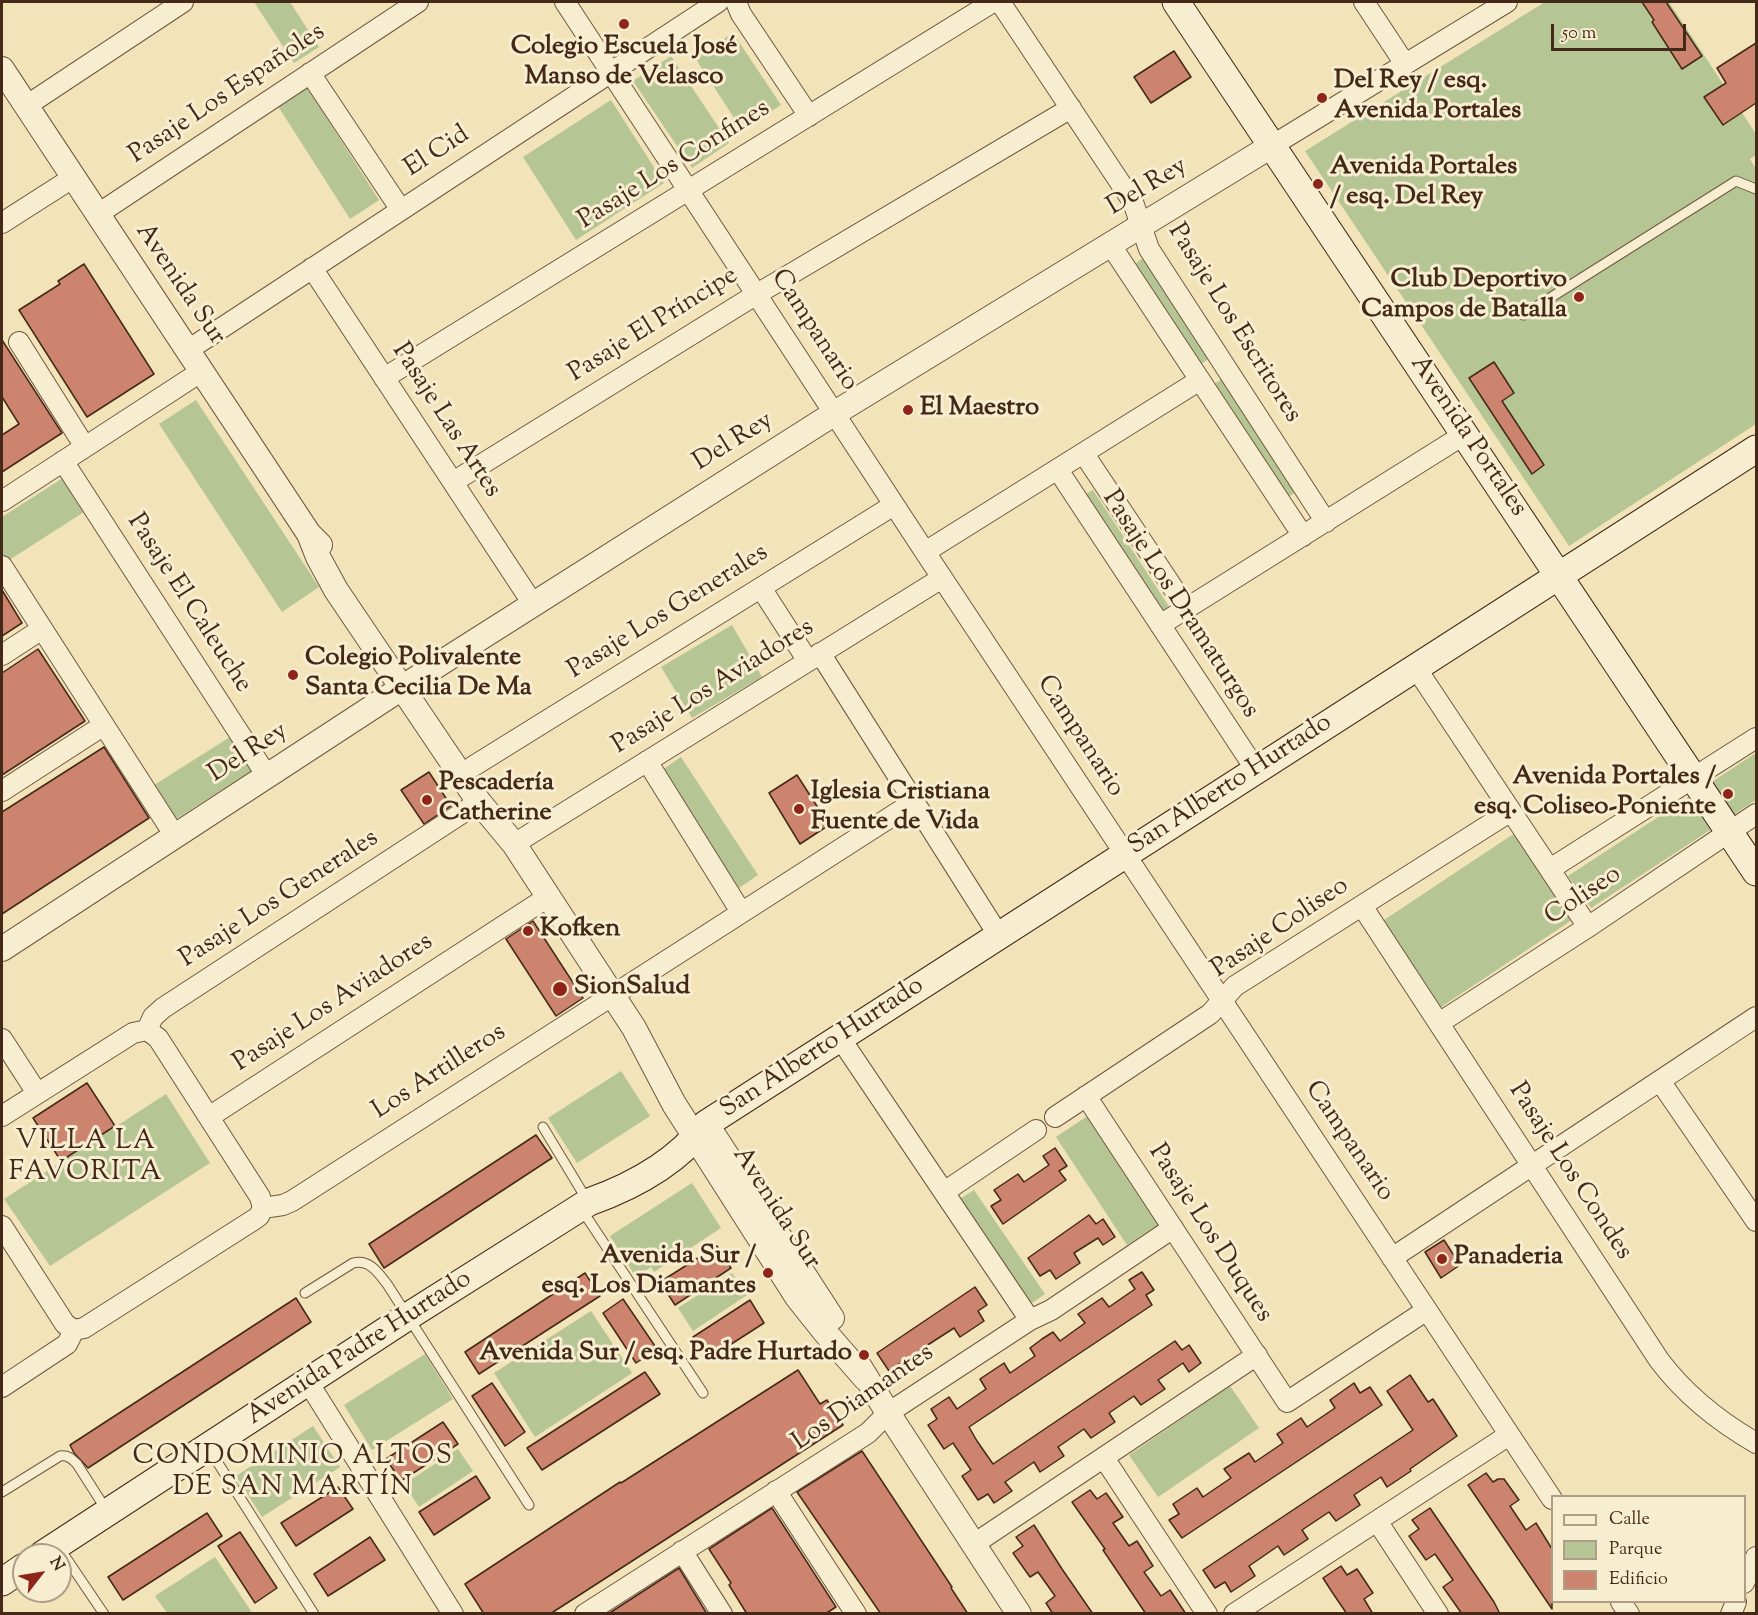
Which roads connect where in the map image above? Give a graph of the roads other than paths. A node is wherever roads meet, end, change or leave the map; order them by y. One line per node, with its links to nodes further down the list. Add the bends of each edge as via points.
1 (183, 2): 15 (street)
2 (418, 2): 14 (street, Pasaje Los Españoles)
3 (565, 2): 13 (street, Campanario)
4 (718, 2): 13 (street, El Cid)
5 (736, 2): 17 (street)
6 (993, 2): 17 (street, Pasaje Los Confines)
7 (1000, 2): 16 (street, Pasaje Los Escritores)
8 (1176, 2): 18 (main road, Avenida Portales)
9 (1364, 2): 11 (street)
10 (1507, 2): 11 (street, Del Rey)
11 (1405, 64): 18 (street, Del Rey)
12 (2, 69): 15 (street, Avenida Sur)
13 (611, 72): 21 (street, Campanario); 22 (street, El Cid)
14 (310, 73): 22 (street); 23 (street, Pasaje Los Españoles)
15 (26, 106): 19 (street, Avenida Sur)
16 (1071, 108): 25 (street, Pasaje Los Escritores, via 1133,202); 28 (street, Pasaje El Príncipe)
17 (809, 116): 21 (street, Pasaje Los Confines)
18 (1273, 145): 25 (street, Del Rey); 36 (main road, Avenida Portales)
19 (74, 177): 23 (street, Avenida Sur); 24 (street)
20 (1756, 189): 29 (lane, via 1736,181)
21 (688, 190): 28 (street, Campanario); 33 (street, Pasaje Los Confines)
22 (401, 210): 27 (street, El Cid)
23 (98, 214): 31 (street, Avenida Sur)
24 (2, 223)
25 (1141, 225): 26 (street, Del Rey); 45 (street, Pasaje Los Escritores, via 1149,249)
26 (1110, 244): 34 (street); 35 (street, Del Rey)
27 (312, 268): 31 (street, El Cid); 33 (street, Pasaje Las Artes)
28 (757, 294): 35 (street, Campanario); 42 (street, Pasaje El Príncipe)
29 (1523, 315)
30 (19, 342): 37 (street)
31 (188, 350): 32 (street, Avenida Sur)
32 (202, 371): 37 (street); 59 (street, Avenida Sur, via 309,534 331,557)
33 (384, 378): 42 (street, Pasaje Las Artes)
34 (1200, 380): 39 (street); 46 (street)
35 (835, 413): 44 (street, Campanario); 52 (street, Del Rey)
36 (1465, 434): 45 (street); 49 (main road, Avenida Portales)
37 (85, 447): 40 (street)
38 (1756, 449): 49 (main road, San Alberto Hurtado)
39 (1084, 454): 41 (street); 53 (street, Pasaje Los Dramaturgos)
40 (63, 461): 43 (street); 65 (street, Pasaje El Caleuche)
41 (1058, 470): 47 (street); 54 (street, Pasaje Los Dramaturgos)
42 (453, 482): 52 (street, Pasaje Las Artes)
43 (2, 501)
44 (894, 505): 47 (street, Campanario); 51 (street, Pasaje Los Generales)
45 (1326, 522): 46 (street)
46 (1303, 536): 53 (street)
47 (925, 552): 50 (street, Campanario)
48 (2, 566): 55 (street)
49 (1559, 576): 58 (main road, San Alberto Hurtado); 66 (main road, Avenida Portales)
50 (942, 578): 57 (street, Pasaje Los Aviadores); 75 (street, Campanario)
51 (761, 588): 57 (street); 63 (street, Pasaje Los Generales)
52 (533, 604): 59 (street, Del Rey)
53 (1187, 609): 54 (street)
54 (1160, 625): 64 (street, Pasaje Los Dramaturgos)
55 (42, 629): 56 (street); 60 (street)
56 (2, 655)
57 (814, 657): 62 (street, Pasaje Los Aviadores); 69 (street)
58 (1416, 668): 64 (main road, San Alberto Hurtado); 70 (street)
59 (407, 684): 63 (street, Avenida Sur); 65 (street, Del Rey); 68 (street, Avenida Sur)
60 (104, 725): 67 (street); 73 (street)
61 (1756, 738): 66 (street, Coliseo)
62 (647, 761): 74 (street, Pasaje Los Aviadores); 80 (street)
63 (472, 767): 74 (street, Avenida Sur)
64 (1256, 770): 75 (main road, San Alberto Hurtado)
65 (267, 776): 73 (street, Del Rey)
66 (1694, 778): 72 (main road, Avenida Portales); 76 (street, Coliseo)
67 (2, 791)
68 (480, 802): 74 (street, Avenida Sur); 88 (street, Pasaje Los Generales, via 163,1008)
69 (914, 802): 80 (street, Los Artilleros); 82 (street)
70 (1511, 811): 76 (street); 79 (street, Pasaje Coliseo)
71 (1756, 814): 72 (street, Coliseo)
72 (1730, 832): 77 (main road, Avenida Portales); 81 (street, Coliseo)
73 (175, 836): 83 (street, Del Rey)
74 (514, 844): 78 (street, Avenida Sur)
75 (1125, 855): 82 (main road, San Alberto Hurtado); 85 (street, Campanario)
76 (1550, 869): 81 (street)
77 (1756, 872)
78 (548, 897): 84 (street, Avenida Sur); 95 (street, Pasaje Los Aviadores)
79 (1362, 906): 85 (street, Pasaje Coliseo, via 1235,986); 87 (street, Pasaje Los Condes)
80 (741, 912): 84 (street, Los Artilleros)
81 (1588, 927): 87 (street, Coliseo)
82 (999, 936): 89 (main road, San Alberto Hurtado)
83 (2, 949)
84 (612, 994): 98 (street, Avenida Sur, via 634,1028 662,1059); 103 (street, Los Artilleros, via 291,1201)
85 (1222, 1001): 93 (street, Pasaje Coliseo, via 1210,1014); 108 (street, Campanario)
86 (1756, 1017): 91 (street)
87 (1439, 1023): 100 (street, Pasaje Los Condes)
88 (147, 1030): 92 (street, via 132,1033); 95 (street, via 158,1038)
89 (840, 1038): 98 (main road, San Alberto Hurtado); 101 (street)
90 (2, 1039): 92 (street)
91 (1660, 1081): 100 (street); 104 (street)
92 (37, 1093): 94 (street)
93 (1086, 1096): 96 (street, Pasaje Coliseo); 106 (street, Pasaje Los Duques)
94 (2, 1116)
95 (208, 1117): 103 (street, via 260,1197)
96 (1055, 1117)
97 (543, 1127): 102 (lane)
98 (697, 1130): 102 (main road, Avenida Padre Hurtado, via 668,1139 623,1169); 118 (street, Avenida Sur, via 840,1330)
99 (1036, 1130): 101 (street)
100 (1533, 1165): 108 (street); 120 (street, Pasaje Los Condes, via 1673,1379 1711,1414)
101 (944, 1192): 112 (street)
102 (584, 1205): 111 (main road, Avenida Padre Hurtado); 117 (lane)
103 (263, 1208): 113 (street, Los Artilleros, via 255,1219 84,1328)
104 (1756, 1221)
105 (2, 1226): 107 (street)
106 (1173, 1228): 112 (street, Los Diamantes); 114 (street, Pasaje Los Duques)
107 (7, 1246): 113 (street, via 65,1324)
108 (1392, 1258): 110 (street, Campanario)
109 (305, 1293): 111 (lane, via 360,1261 380,1275)
110 (1426, 1310): 114 (street, Pasaje Los Duques, via 1287,1402); 119 (street, Campanario)
111 (407, 1317): 115 (main road, Avenida Padre Hurtado); 126 (lane)
112 (1030, 1320): 118 (street, Los Diamantes)
113 (74, 1330): 116 (street, Los Artilleros, via 67,1344)
114 (1257, 1355): 122 (street)
115 (308, 1382): 121 (main road, Avenida Padre Hurtado); 138 (street)
116 (2, 1387)
117 (703, 1393)
118 (888, 1413): 123 (street, Los Diamantes, via 868,1433); 130 (street, Avenida Sur)
119 (1509, 1435): 125 (street, Campanario); 128 (street)
120 (1756, 1443)
121 (208, 1448): 127 (main road, Avenida Padre Hurtado); 137 (lane)
122 (1104, 1458): 130 (street); 142 (street)
123 (776, 1491): 131 (street, Los Diamantes); 140 (street)
124 (2, 1492): 127 (lane, via 65,1455 77,1464)
125 (1551, 1498)
126 (529, 1505)
127 (109, 1513): 129 (main road, Avenida Padre Hurtado)
128 (1377, 1521): 143 (street); 144 (street)
129 (61, 1543)
130 (974, 1544): 141 (street, Avenida Sur)
131 (682, 1551): 135 (street, Los Diamantes); 139 (street)
132 (1756, 1557): 134 (street)
133 (72, 1576): 136 (lane)
134 (1746, 1579)
135 (589, 1612)
136 (104, 1614)
137 (314, 1614)
138 (453, 1614)
139 (722, 1614)
140 (856, 1614)
141 (1019, 1614)
142 (1207, 1614)
143 (1234, 1614)
144 (1438, 1614)

